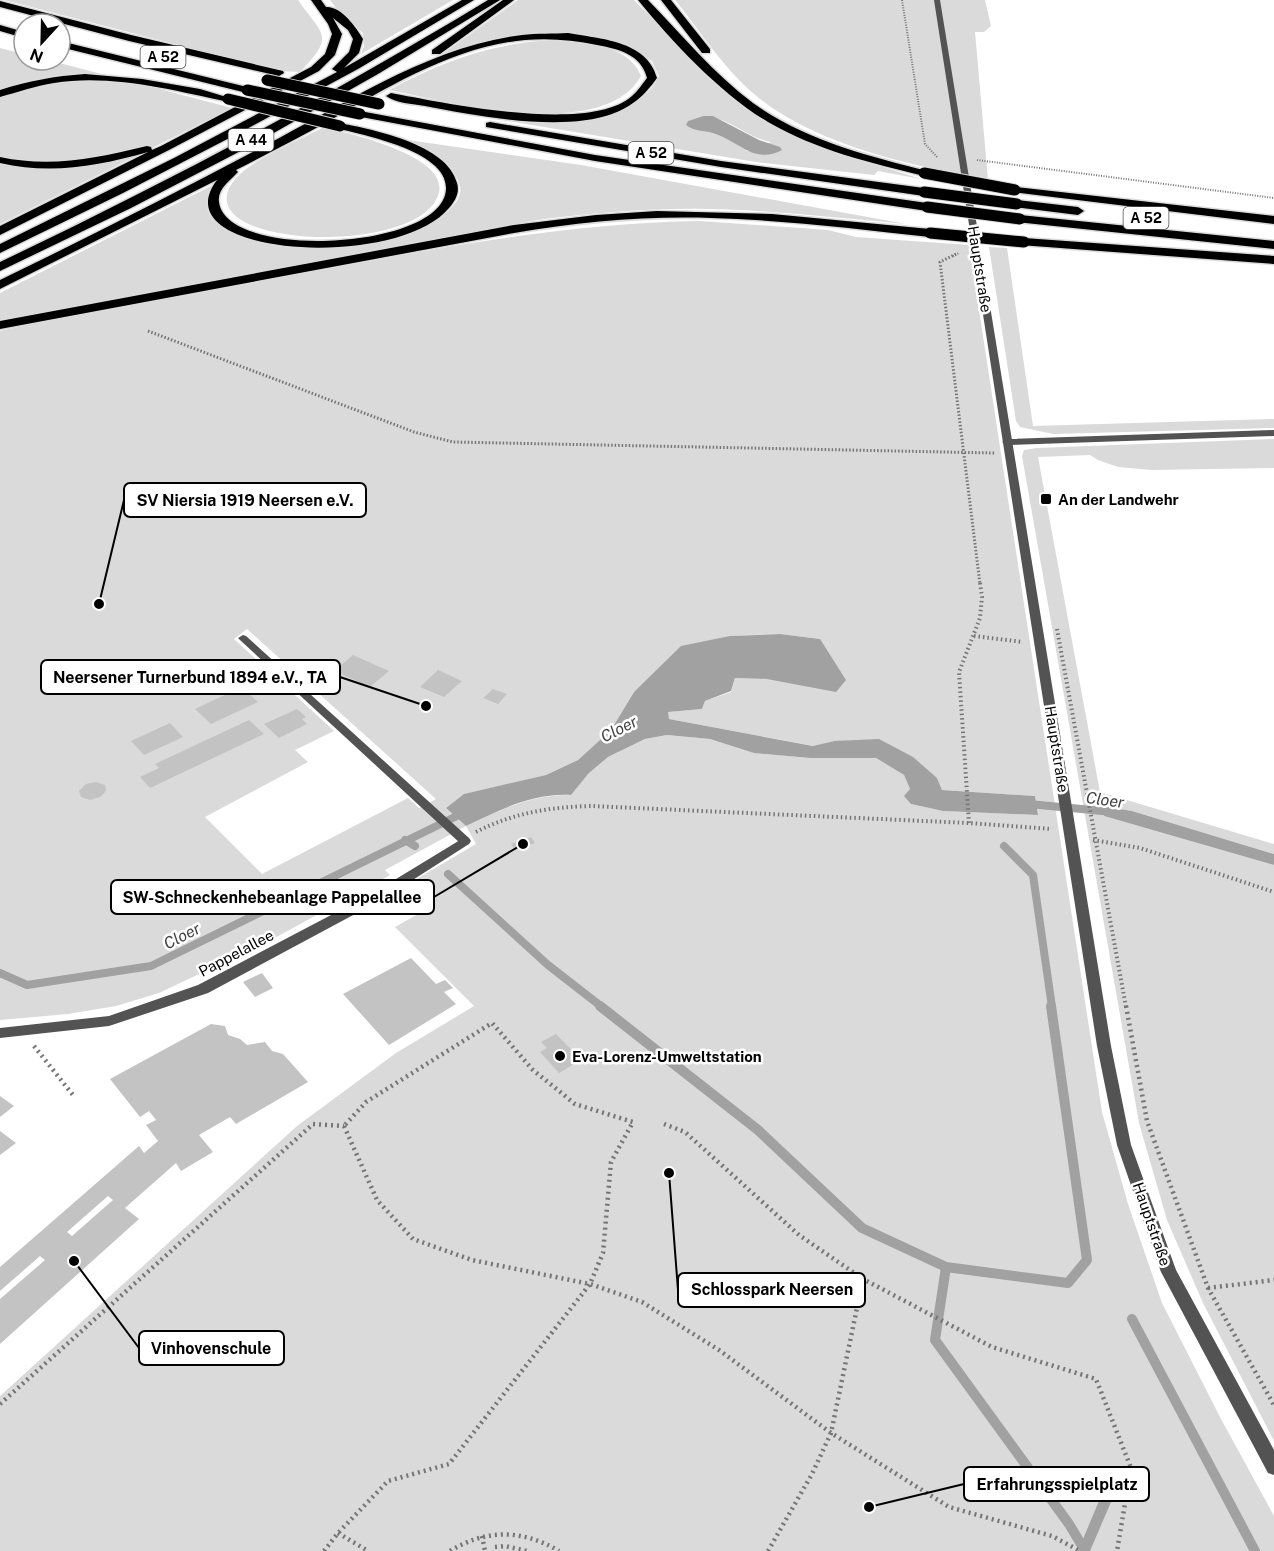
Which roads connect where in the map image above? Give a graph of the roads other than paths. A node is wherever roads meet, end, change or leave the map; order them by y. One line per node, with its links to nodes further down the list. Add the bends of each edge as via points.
1 (306, 0): 12 (highway)
2 (316, 0): 12 (highway, via 336,29)
3 (324, 0): 18 (highway, via 356,34 358,46 343,64)
4 (469, 0): 18 (highway, A 44)
5 (495, 0): 33 (highway, A 44, via 268,131)
6 (509, 0): 15 (highway)
7 (643, 0): 19 (highway, via 729,88)
8 (666, 0): 19 (highway)
9 (937, 0): 37 (street, Hauptstraße)
10 (0, 4): 15 (highway, via 279,73 504,116 567,117 597,113 642,94 652,78 646,63 620,46 588,39 539,36 467,49)
11 (72, 34): 25 (highway, A 52, bridge, via 380,104 619,148)
12 (335, 41): 21 (highway, via 330,55 315,69)
13 (72, 47): 24 (highway, A 52, bridge, via 360,114)
14 (98, 66): 16 (highway)
15 (384, 85): 22 (highway)
16 (179, 88): 17 (highway, via 134,79 79,77 32,84); 20 (highway, bridge)
17 (0, 94)
18 (298, 97): 31 (highway, A 44)
19 (756, 109): 27 (highway, bridge, via 832,147 924,173 1015,190)
20 (342, 125): 22 (highway, via 402,144 435,160 453,184 449,201 418,225 366,241 300,244 254,236 223,220 214,206 214,193 228,175); 24 (highway, via 589,162)
21 (184, 139): 23 (highway, via 86,162 29,165); 29 (highway)
22 (279, 143): 34 (highway)
23 (0, 160)
24 (633, 164): 30 (highway, A 52, bridge, via 1020,219)
25 (1096, 213)
26 (1118, 215): 28 (highway, A 52)
27 (1274, 220)
28 (1274, 230)
29 (0, 231)
30 (1274, 245)
31 (0, 249)
32 (1274, 260): 35 (highway, bridge, via 710,214 646,214 502,231)
33 (0, 267)
34 (0, 285)
35 (0, 325)
36 (1274, 433): 37 (street)
37 (1007, 442): 41 (street, Hauptstraße, via 1104,1046 1124,1145 1169,1272)
38 (243, 638): 39 (lane)
39 (465, 842): 40 (street, Pappelallee, via 378,896 203,989 109,1021)
40 (0, 1033)
41 (1274, 1467)

